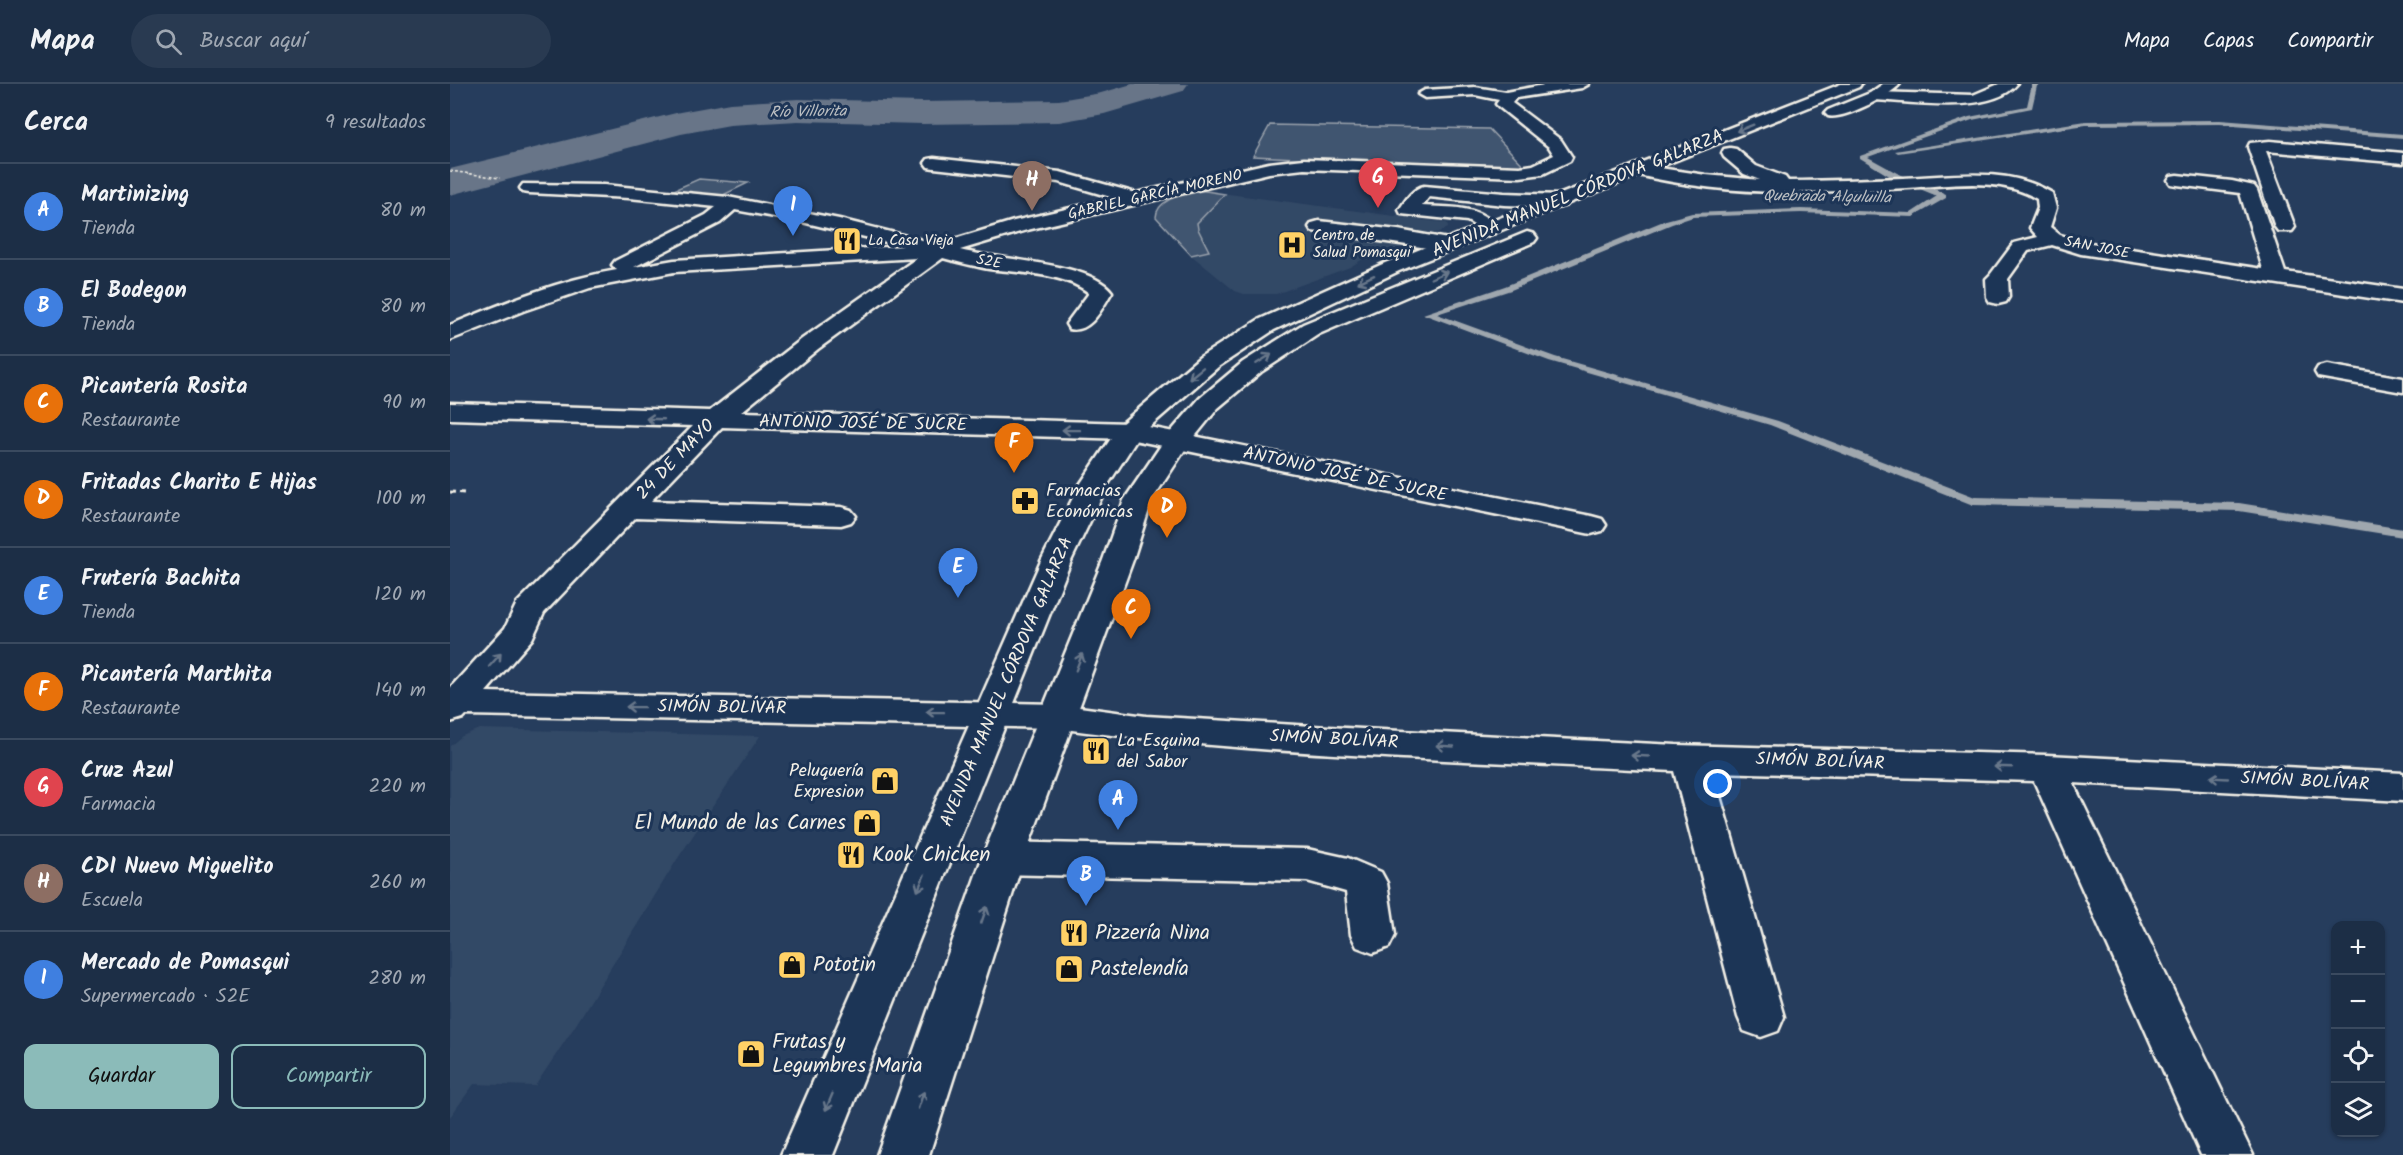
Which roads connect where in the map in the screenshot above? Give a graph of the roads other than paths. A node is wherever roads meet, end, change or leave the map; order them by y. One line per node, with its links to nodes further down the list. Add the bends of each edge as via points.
1 (1582, 84): 7 (street, via 1529,90)
2 (1854, 84): 14 (street, AVENIDA MANUEL CÓRDOVA GALARZA, one-way to 14)
3 (1893, 84): 6 (street)
4 (2010, 84): 6 (street, via 1980,99)
5 (1425, 94): 7 (street, via 1475,91)
6 (1875, 96): 8 (street)
7 (1509, 97): 19 (street, GABRIEL GARCÍA MORENO, via 1504,104 1555,144 1563,157 1537,170 1520,172 1304,165 1269,168)
8 (1822, 117)
9 (1750, 145): 10 (street, AVENIDA MANUEL CÓRDOVA GALARZA)
10 (1730, 153): 13 (street, AVENIDA MANUEL CÓRDOVA GALARZA); 16 (street, SAN JOSE, via 1750,170)
11 (2403, 158): 27 (street, via 2256,147)
12 (934, 163): 19 (street, via 1060,177)
13 (1673, 176): 14 (street, AVENIDA MANUEL CÓRDOVA GALARZA); 16 (street, SAN JOSE)
14 (1642, 179): 21 (street, AVENIDA MANUEL CÓRDOVA GALARZA)
15 (2177, 180): 31 (street, via 2248,190)
16 (1798, 186): 28 (street, SAN JOSE, via 1952,181 2011,184 2046,197 2040,228)
17 (529, 188): 22 (street, S2E, via 600,189)
18 (1460, 194): 20 (street); 24 (street); 24 (street, via 1424,191 1407,210)
19 (1136, 199): 30 (street, GABRIEL GARCÍA MORENO, via 1021,225)
20 (1504, 199): 21 (street); 25 (street)
21 (1564, 199): 23 (street); 25 (street, AVENIDA MANUEL CÓRDOVA GALARZA)
22 (731, 204): 30 (street, S2E, via 874,232); 32 (street, via 713,219)
23 (1600, 206)
24 (1445, 214): 25 (street)
25 (1485, 224): 29 (street, AVENIDA MANUEL CÓRDOVA GALARZA); 42 (street, AVENIDA MANUEL CÓRDOVA GALARZA, one-way to 25, via 1209,403 1252,367 1311,329 1535,234)
26 (1319, 227): 29 (street)
27 (2285, 227)
28 (2053, 239): 31 (street, SAN JOSE, via 2081,248); 33 (street, via 2021,247 1997,279)
29 (1448, 245): 41 (street, AVENIDA MANUEL CÓRDOVA GALARZA, one-way to 41, via 1266,325 1209,362)
30 (941, 250): 32 (street, GABRIEL GARCÍA MORENO, via 674,266); 35 (street, S2E, via 999,265 1076,277 1095,285 1101,292); 40 (street, 24 DE MAYO, via 810,344)
31 (2276, 278): 34 (street, SAN JOSE)
32 (586, 282): 36 (street, GABRIEL GARCÍA MORENO)
33 (1998, 297)
34 (2403, 297)
35 (1077, 324)
36 (450, 333)
37 (2327, 372): 38 (street)
38 (2403, 385)
39 (450, 411): 40 (street, ANTONIO JOSÉ DE SUCRE, one-way to 39)
40 (713, 421): 41 (street, ANTONIO JOSÉ DE SUCRE, one-way to 40); 43 (street, 24 DE MAYO)
41 (1130, 431): 42 (street, ANTONIO JOSÉ DE SUCRE); 47 (street, AVENIDA MANUEL CÓRDOVA GALARZA, via 1093,486 1056,561)
42 (1177, 441): 45 (street, ANTONIO JOSÉ DE SUCRE); 48 (street, AVENIDA MANUEL CÓRDOVA GALARZA, one-way to 42, via 1138,500)
43 (628, 509): 44 (street); 46 (street, 24 DE MAYO, one-way to 43, via 520,632 529,610)
44 (841, 516)
45 (1592, 525)
46 (452, 706): 47 (street, SIMÓN BOLÍVAR, one-way to 46)
47 (993, 713): 48 (street, SIMÓN BOLÍVAR); 55 (street, AVENIDA MANUEL CÓRDOVA GALARZA, one-way to 55)
48 (1057, 716): 49 (street, SIMÓN BOLÍVAR, one-way to 48, via 1146,728); 52 (street, AVENIDA MANUEL CÓRDOVA GALARZA)
49 (1676, 758): 50 (street, SIMÓN BOLÍVAR, one-way to 49); 54 (street, via 1691,762)
50 (2047, 768): 51 (street, SIMÓN BOLÍVAR, one-way to 50); 57 (street)
51 (2403, 787)
52 (1003, 858): 53 (street, via 1307,865 1348,874 1366,883); 56 (street, AVENIDA MANUEL CÓRDOVA GALARZA, one-way to 52)
53 (1373, 935)
54 (1761, 1017)
55 (807, 1155)
56 (903, 1155)
57 (2227, 1155)

